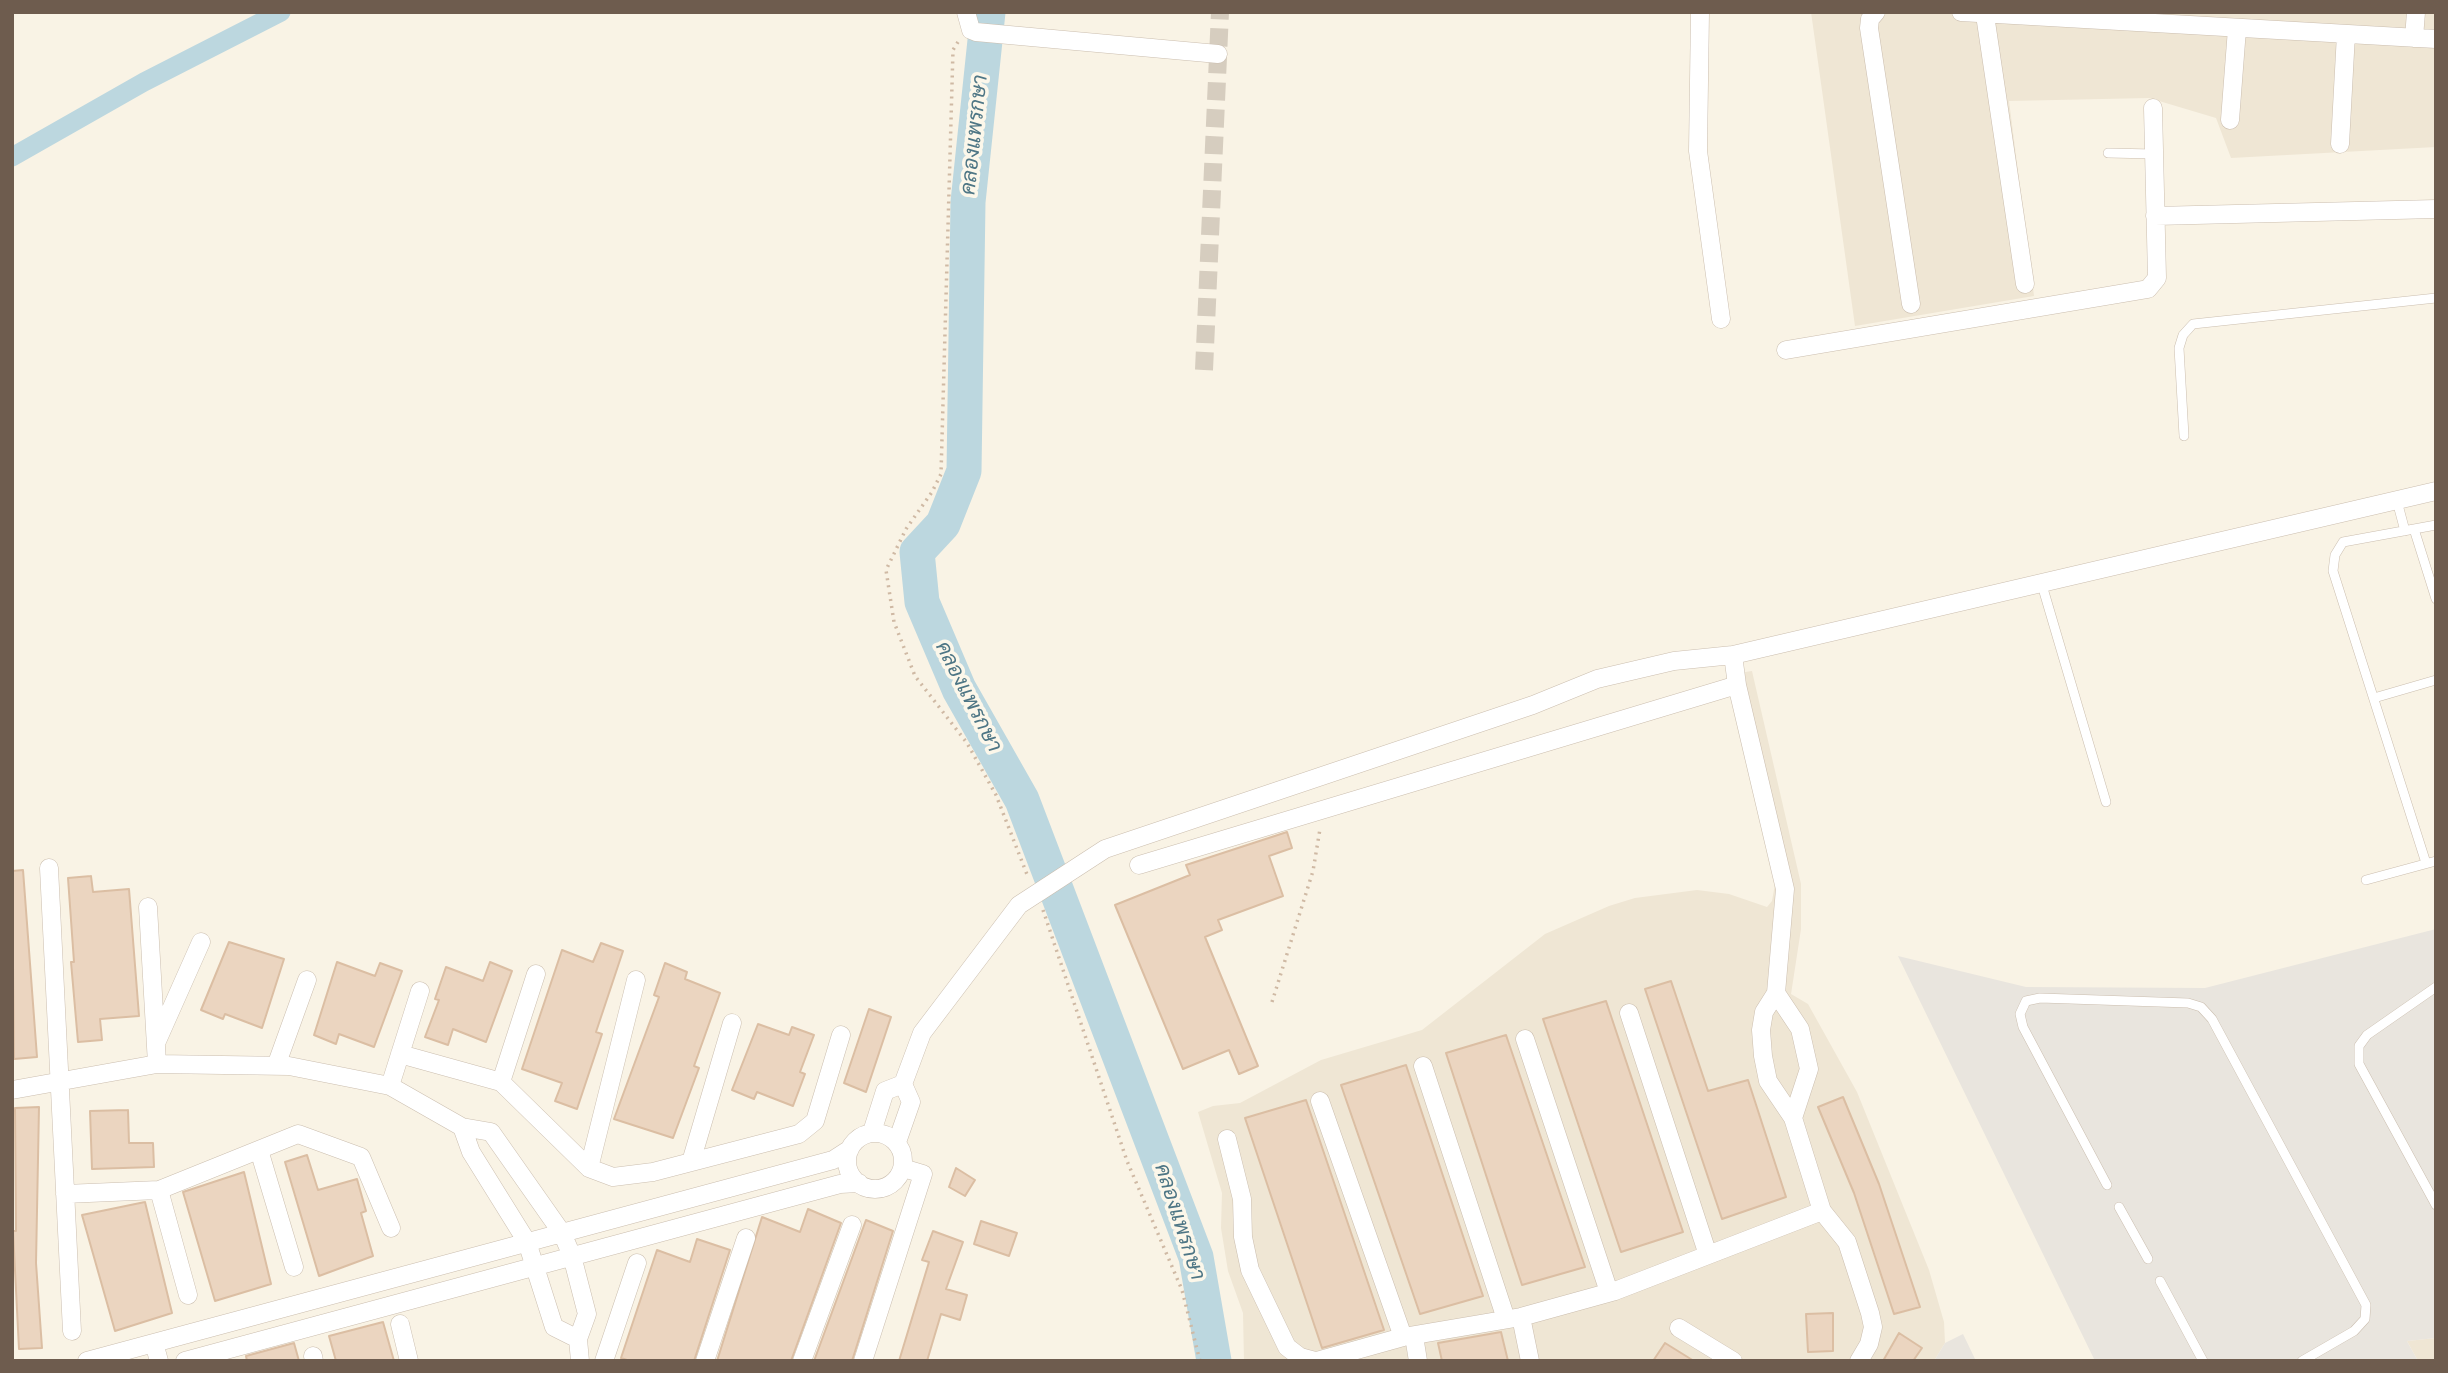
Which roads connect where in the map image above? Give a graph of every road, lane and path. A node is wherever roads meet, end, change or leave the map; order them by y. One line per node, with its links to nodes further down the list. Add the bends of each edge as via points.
1 (966, 12): 9 (street)
2 (1700, 12): 24 (street, via 1698,151)
3 (1876, 12): 23 (street, via 1869,29)
4 (1961, 12): 7 (street)
5 (2416, 12): 11 (street)
6 (2029, 14): 7 (street); 8 (street)
7 (1985, 15): 21 (street)
8 (2233, 23): 10 (street); 15 (street)
9 (970, 33): 13 (street); 43 (path, via 953,50 941,474 886,570 894,622 915,677 979,764)
10 (2346, 34): 11 (street); 16 (street)
11 (2414, 38): 12 (street)
12 (2436, 40)
13 (1218, 54)
14 (2153, 108): 18 (street)
15 (2230, 120)
16 (2340, 144)
17 (2108, 153): 18 (lane)
18 (2154, 154): 20 (street)
19 (2436, 209): 20 (street)
20 (2155, 216): 25 (street, via 2157,278 2142,291)
21 (2025, 284)
22 (2436, 298): 26 (lane, via 2193,324 2179,348)
23 (1911, 304)
24 (1721, 319)
25 (1786, 350)
26 (2184, 436)
27 (2436, 491): 28 (street)
28 (2397, 501): 30 (lane); 31 (street)
29 (2436, 524): 30 (lane)
30 (2409, 530): 32 (lane); 36 (lane, via 2343,542 2335,555 2333,571)
31 (2042, 584): 33 (street); 37 (lane)
32 (2436, 599)
33 (1733, 655): 35 (street); 65 (street, via 1674,661 1597,679 1533,705 1105,849 1019,905 922,1033)
34 (2436, 680): 36 (lane)
35 (1737, 685): 38 (street); 52 (street, via 1785,889)
36 (2374, 698): 39 (lane)
37 (2106, 802)
38 (1324, 810): 40 (street); 53 (path, via 1312,871)
39 (2431, 862): 42 (lane)
40 (1139, 865)
41 (49, 868): 63 (street)
42 (2366, 880)
43 (1030, 883)
44 (1041, 905): 117 (path, via 1126,1161 1182,1290)
45 (148, 907): 58 (street)
46 (201, 942): 58 (street)
47 (536, 974): 64 (street)
48 (307, 980): 61 (street)
49 (636, 980): 77 (street)
50 (2436, 988): 83 (lane, via 2367,1035 2359,1046 2360,1064)
51 (420, 990): 59 (street)
52 (1776, 993): 69 (street, via 1800,1029 1809,1069); 69 (street, via 1764,1012 1763,1056 1768,1081)
53 (1272, 1002)
54 (1629, 1013): 91 (street)
55 (732, 1023): 76 (street)
56 (841, 1035): 76 (street, via 815,1121 799,1134)
57 (1525, 1039): 98 (street)
58 (156, 1044): 60 (street)
59 (400, 1054): 64 (street); 66 (street)
60 (157, 1065): 61 (street); 63 (street)
61 (276, 1066): 66 (street)
62 (1423, 1066): 100 (street)
63 (59, 1082): 67 (street); 82 (street)
64 (501, 1082): 77 (street)
65 (903, 1084): 71 (street, via 885,1091); 73 (street, via 911,1102)
66 (390, 1086): 70 (street)
67 (12, 1090)
68 (1320, 1101): 104 (street)
69 (1793, 1118): 85 (street)
70 (462, 1127): 88 (street, via 491,1132); 90 (street, via 471,1152)
71 (872, 1132): 73 (street); 74 (street)
72 (1227, 1139): 107 (street, via 1242,1199 1250,1270 1287,1347)
73 (897, 1142): 78 (street)
74 (850, 1149): 79 (street, via 848,1168); 88 (street, via 832,1160)
75 (259, 1150): 81 (street); 87 (street, via 298,1134 361,1157); 96 (street)
76 (691, 1162): 77 (street, via 613,1177)
77 (589, 1167)
78 (903, 1168): 79 (street, via 885,1187 867,1188); 116 (street, via 923,1174)
79 (859, 1183): 92 (street, via 840,1184)
80 (2107, 1185): 123 (lane, via 2024,1027 2020,1014 2025,1001 2188,1003 2201,1007 2212,1019 2366,1305 2365,1319 2354,1331)
81 (159, 1190): 82 (street); 99 (street)
82 (65, 1194): 103 (street)
83 (2436, 1205)
84 (2119, 1208): 93 (lane)
85 (1822, 1211): 91 (street); 121 (street, via 1846,1242 1873,1327)
86 (852, 1225): 115 (street)
87 (391, 1228)
88 (562, 1233): 90 (street); 92 (street)
89 (746, 1238): 114 (street)
90 (527, 1242): 95 (street); 106 (street)
91 (1708, 1255): 98 (street)
92 (572, 1256): 95 (street); 105 (street, via 587,1314)
93 (2148, 1259)
94 (637, 1263): 113 (street)
95 (534, 1266): 105 (street, via 554,1327); 110 (street)
96 (294, 1267)
97 (2160, 1280): 122 (lane)
98 (1609, 1292): 100 (street)
99 (188, 1295)
100 (1514, 1318): 104 (street); 119 (street)
101 (400, 1324): 111 (street)
102 (1679, 1328): 120 (street)
103 (72, 1331)
104 (1408, 1337): 107 (street); 118 (street)
105 (578, 1339): 112 (street)
106 (154, 1343): 108 (street); 109 (street)
107 (1313, 1360)
108 (87, 1361)
109 (159, 1361)
110 (186, 1361)
111 (409, 1361)
112 (580, 1361)
113 (604, 1361)
114 (705, 1361)
115 (802, 1361)
116 (863, 1361)
117 (1200, 1361)
118 (1418, 1361)
119 (1530, 1361)
120 (1733, 1361)
121 (1859, 1361)
122 (2203, 1361)
123 (2302, 1361)

